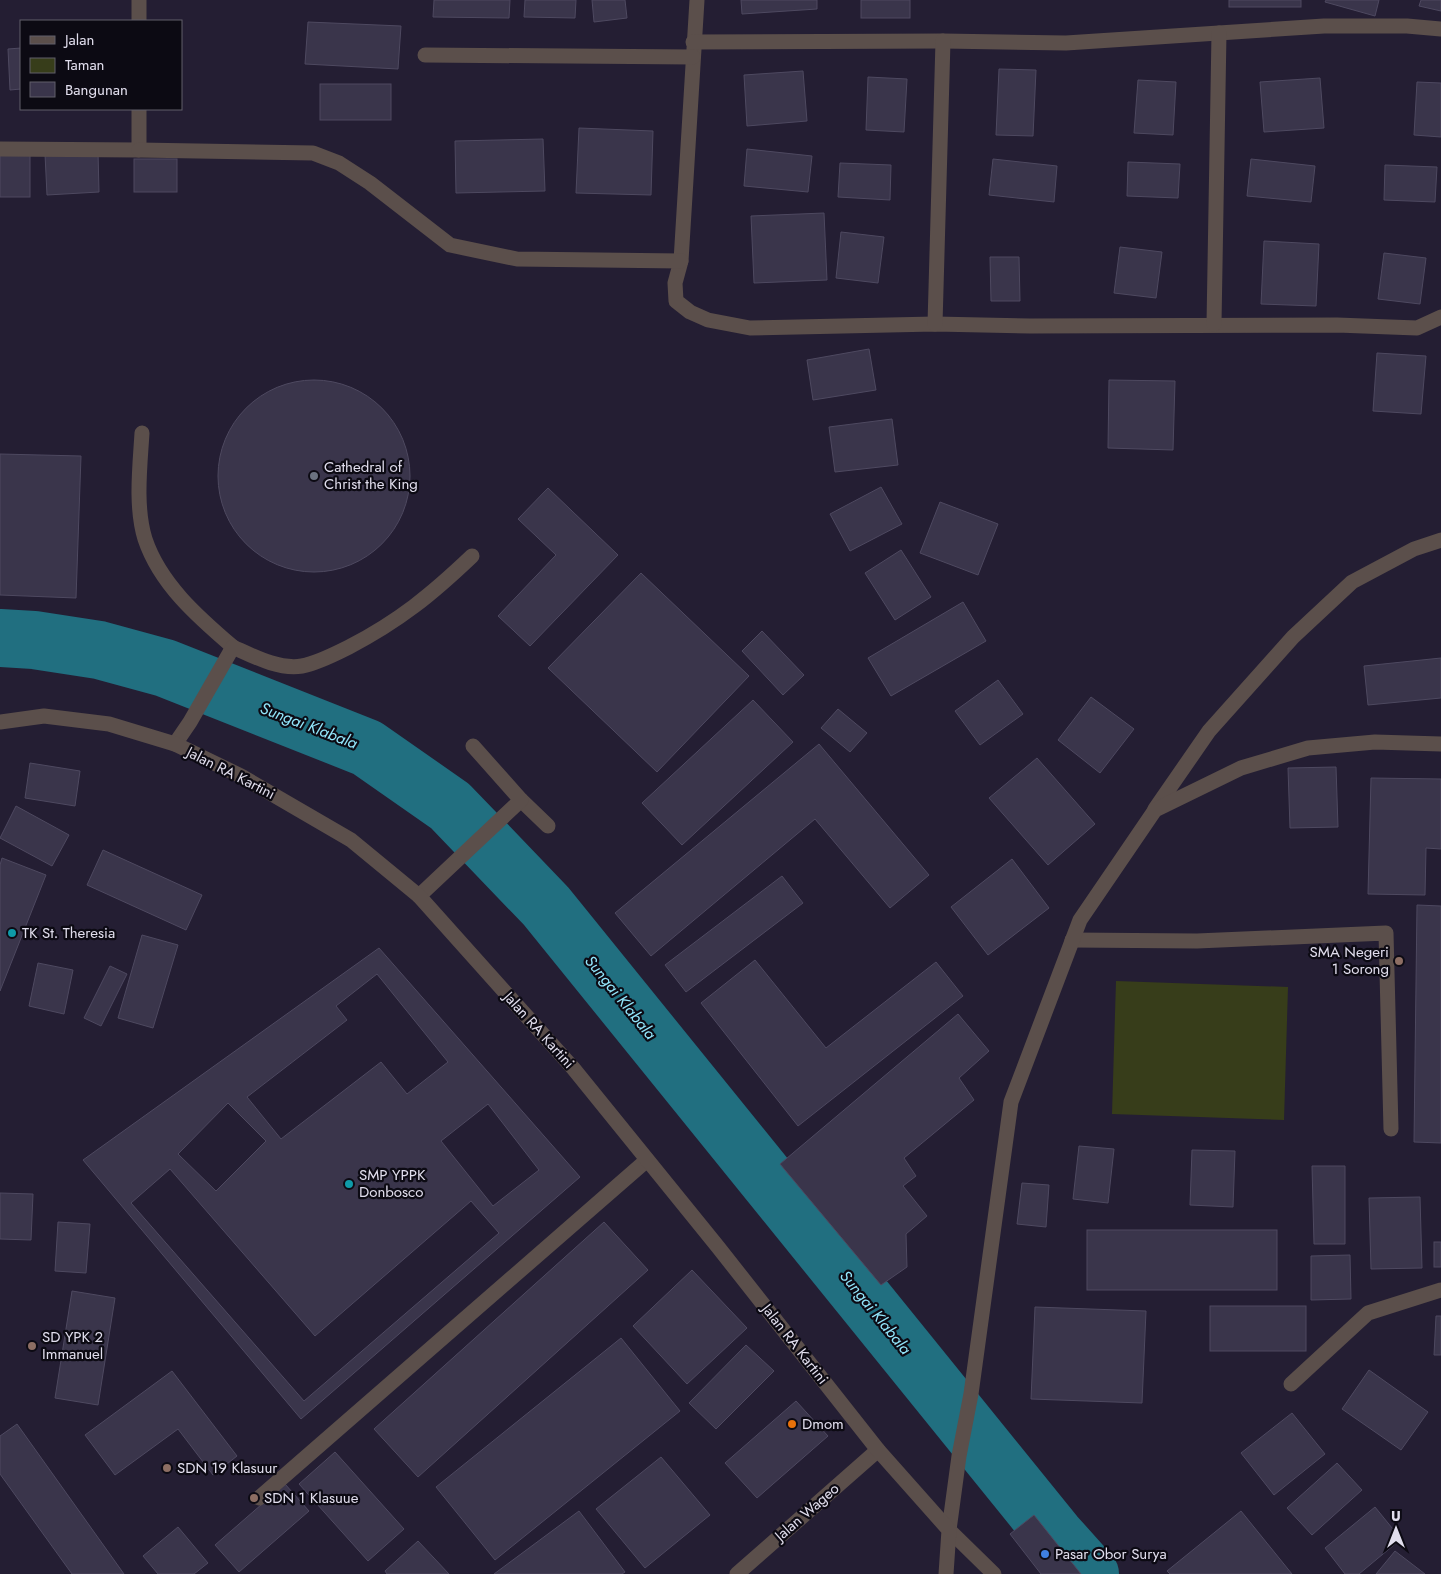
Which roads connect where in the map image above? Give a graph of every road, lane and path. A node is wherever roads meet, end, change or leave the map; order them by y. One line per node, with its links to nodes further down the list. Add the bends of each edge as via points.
1 (139, 0): 3 (street)
2 (697, 0): 7 (street)
3 (139, 20)
4 (1441, 29): 5 (street, via 1324,26)
5 (1219, 33): 6 (street, via 1066,43); 15 (street)
6 (943, 41): 7 (street); 14 (street)
7 (693, 49): 8 (street); 12 (street)
8 (425, 55)
9 (139, 110): 11 (street)
10 (0, 149): 11 (street)
11 (138, 150): 12 (street, via 313,153 339,163 370,183 450,245 517,259)
12 (681, 261): 14 (street, via 675,284 676,301 708,320 750,328)
13 (1441, 317): 15 (street, via 1417,328)
14 (935, 324): 15 (street)
15 (1214, 324)
16 (142, 433): 19 (street, via 138,492 145,538 164,577 197,617)
17 (1441, 540): 25 (street, via 1414,548 1352,582 1293,637 1209,731)
18 (472, 556): 19 (street, via 426,599 381,630 332,656 302,666 272,663)
19 (233, 647): 21 (street)
20 (0, 722): 21 (street, Jalan RA Kartini, via 44,716 109,724)
21 (175, 744): 27 (street, Jalan RA Kartini, via 240,776 351,840)
22 (1441, 744): 25 (street, via 1375,742 1308,748 1241,768)
23 (473, 746): 24 (street)
24 (521, 800): 26 (street); 27 (street)
25 (1155, 810): 28 (street, via 1080,920)
26 (548, 826)
27 (419, 896): 30 (street, Jalan RA Kartini, via 573,1068)
28 (1072, 940): 29 (street, via 1197,941 1386,933); 35 (street, via 1011,1102)
29 (1390, 1129)
30 (646, 1160): 33 (street, Jalan RA Kartini); 34 (street)
31 (1441, 1290): 32 (street, via 1368,1313)
32 (1291, 1384)
33 (878, 1450): 35 (street, Jalan RA Kartini); 36 (street, Jalan Wageo)
34 (259, 1498)
35 (949, 1530): 37 (street); 38 (street, Jalan RA Kartini)
36 (737, 1574)
37 (946, 1574)
38 (994, 1574)

